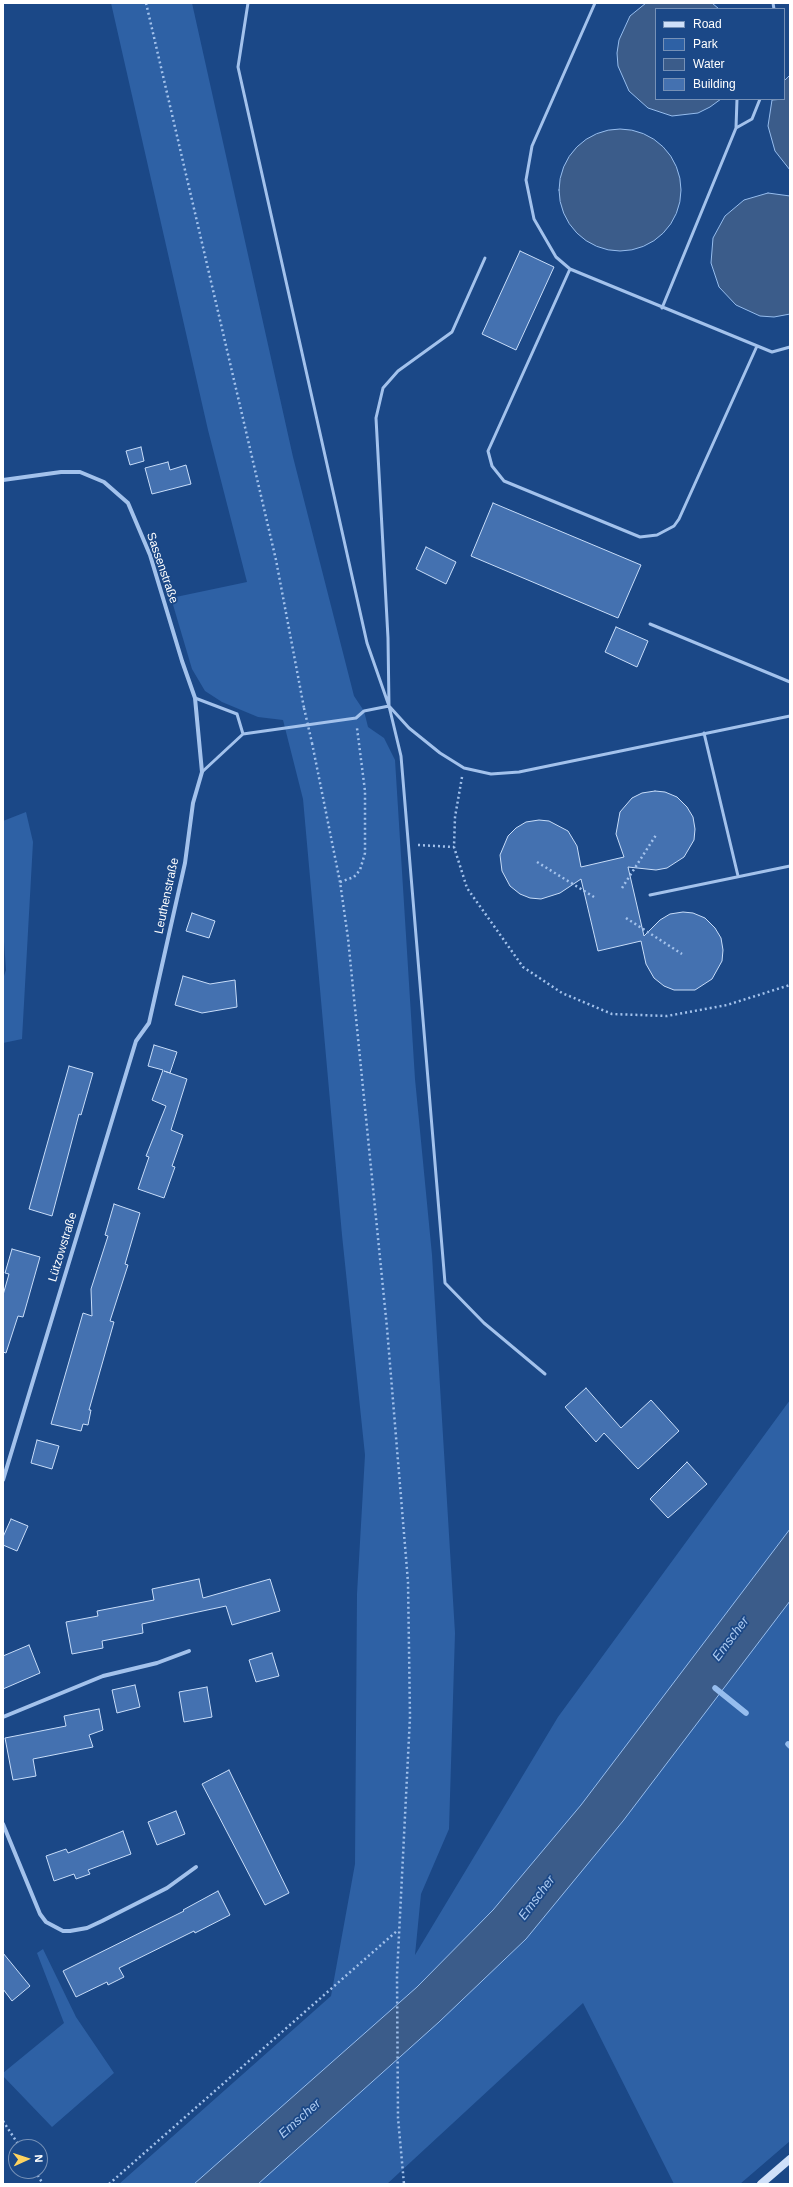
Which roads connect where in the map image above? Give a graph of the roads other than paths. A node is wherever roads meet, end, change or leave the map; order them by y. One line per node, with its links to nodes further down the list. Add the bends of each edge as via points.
1 (248, 3): 15 (lane, via 238,67 367,643)
2 (595, 3): 7 (lane, via 532,146 526,180 534,219 556,257)
3 (737, 100): 5 (lane)
4 (760, 100): 5 (lane, via 752,119)
5 (736, 128): 8 (lane)
6 (485, 258): 15 (lane, via 452,332 398,371 383,388 376,418 388,638)
7 (570, 269): 8 (lane); 9 (lane, via 488,451 492,466 504,481 640,537 657,535 674,526)
8 (662, 308): 9 (lane)
9 (757, 346): 10 (lane, via 772,352)
10 (790, 347)
11 (3, 480): 14 (street, Sassenstraße, via 80,472 104,482 128,503 150,555)
12 (650, 624): 13 (lane)
13 (790, 682)
14 (195, 698): 18 (lane, via 237,714); 19 (street, Sassenstraße)
15 (389, 706): 17 (lane, via 440,753 464,768 491,774 519,772); 18 (lane, via 364,711 356,718); 24 (lane, via 401,756 445,1283 484,1324)
16 (790, 716): 17 (lane)
17 (704, 733): 21 (lane)
18 (243, 734): 19 (lane)
19 (202, 772): 23 (street, Leuthenstraße, via 193,803 185,863)
20 (790, 866): 21 (lane)
21 (738, 876): 22 (lane)
22 (650, 895)
23 (149, 1023): 25 (street, Lützowstraße, via 136,1041)
24 (545, 1374)
25 (3, 1480)
26 (190, 1651): 27 (street, via 157,1664 102,1676)
27 (3, 1717)
28 (3, 1824): 29 (street, via 40,1914 46,1922 63,1931 87,1928 102,1921 167,1888)
29 (196, 1867)
30 (790, 2159): 31 (street)
31 (761, 2184)

